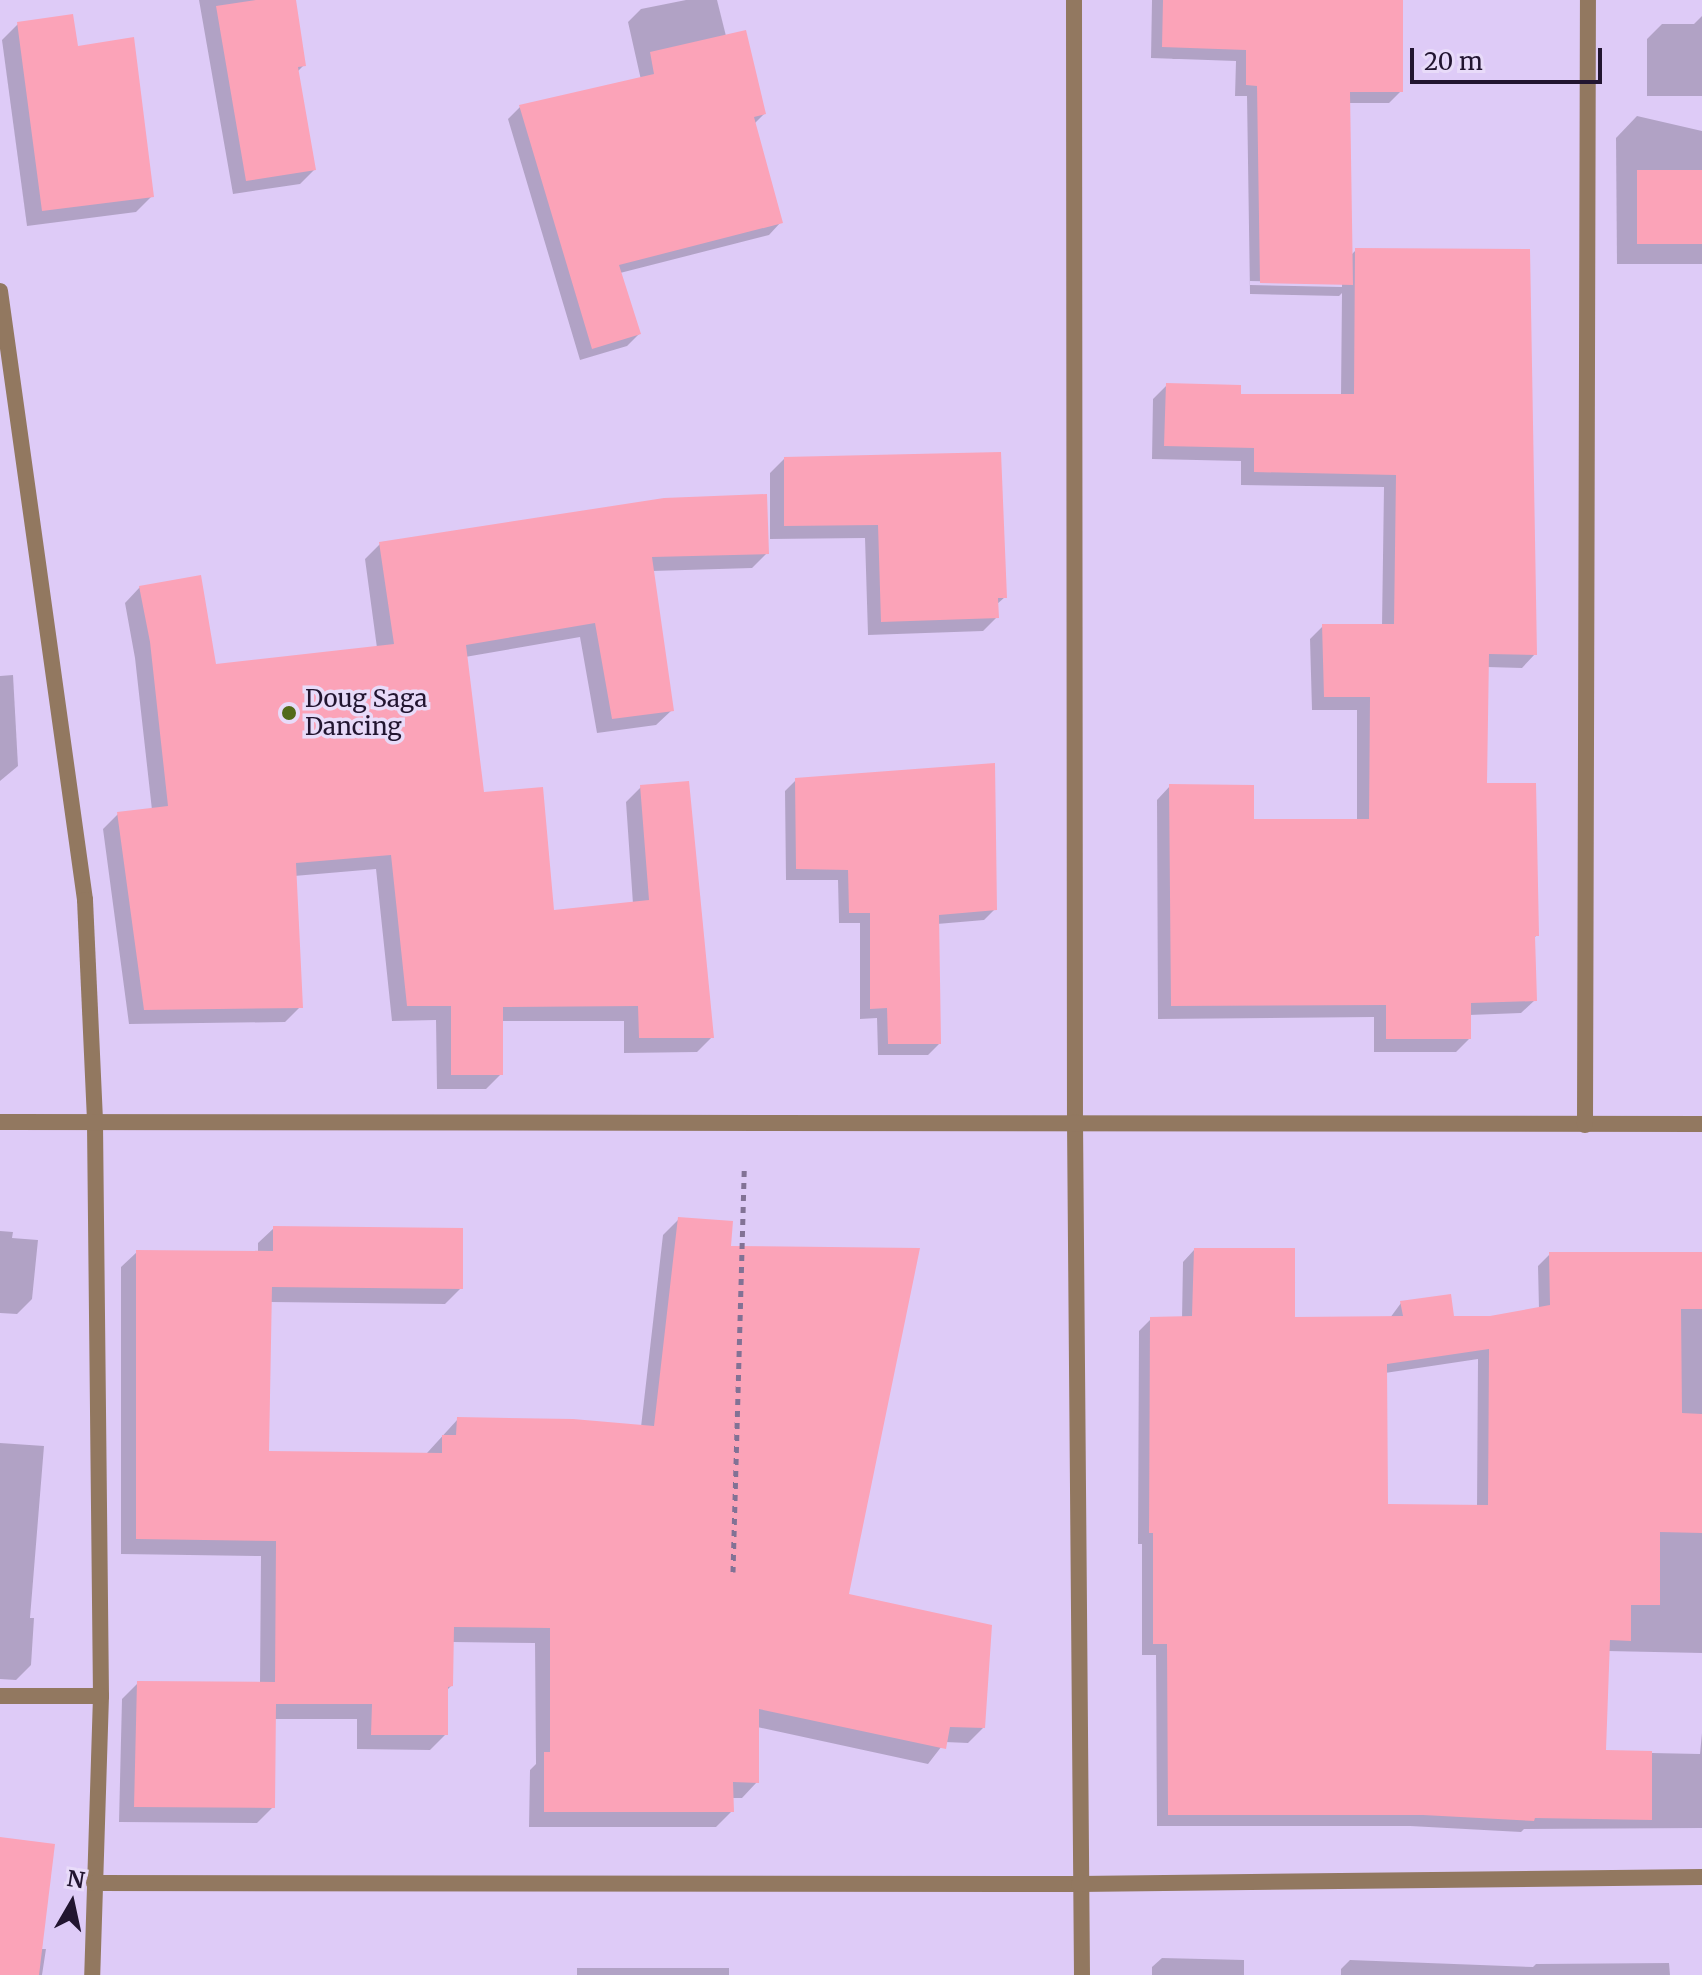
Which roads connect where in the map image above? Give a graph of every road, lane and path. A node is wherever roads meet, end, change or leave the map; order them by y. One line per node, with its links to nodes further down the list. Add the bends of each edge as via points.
1 (1074, 0): 5 (street)
2 (1588, 0): 9 (street)
3 (0, 291): 7 (street, via 85,900)
4 (0, 1122): 7 (street)
5 (1075, 1122): 6 (street); 9 (street); 15 (street)
6 (746, 1123): 7 (street); 10 (path)
7 (95, 1124): 12 (street)
8 (1702, 1124): 9 (street)
9 (1585, 1125)
10 (733, 1572)
11 (0, 1696): 12 (street)
12 (101, 1696): 14 (street)
13 (1702, 1877): 15 (street)
14 (94, 1883): 15 (street); 16 (street)
15 (1079, 1884): 17 (street)
16 (92, 1975)
17 (1082, 1975)

